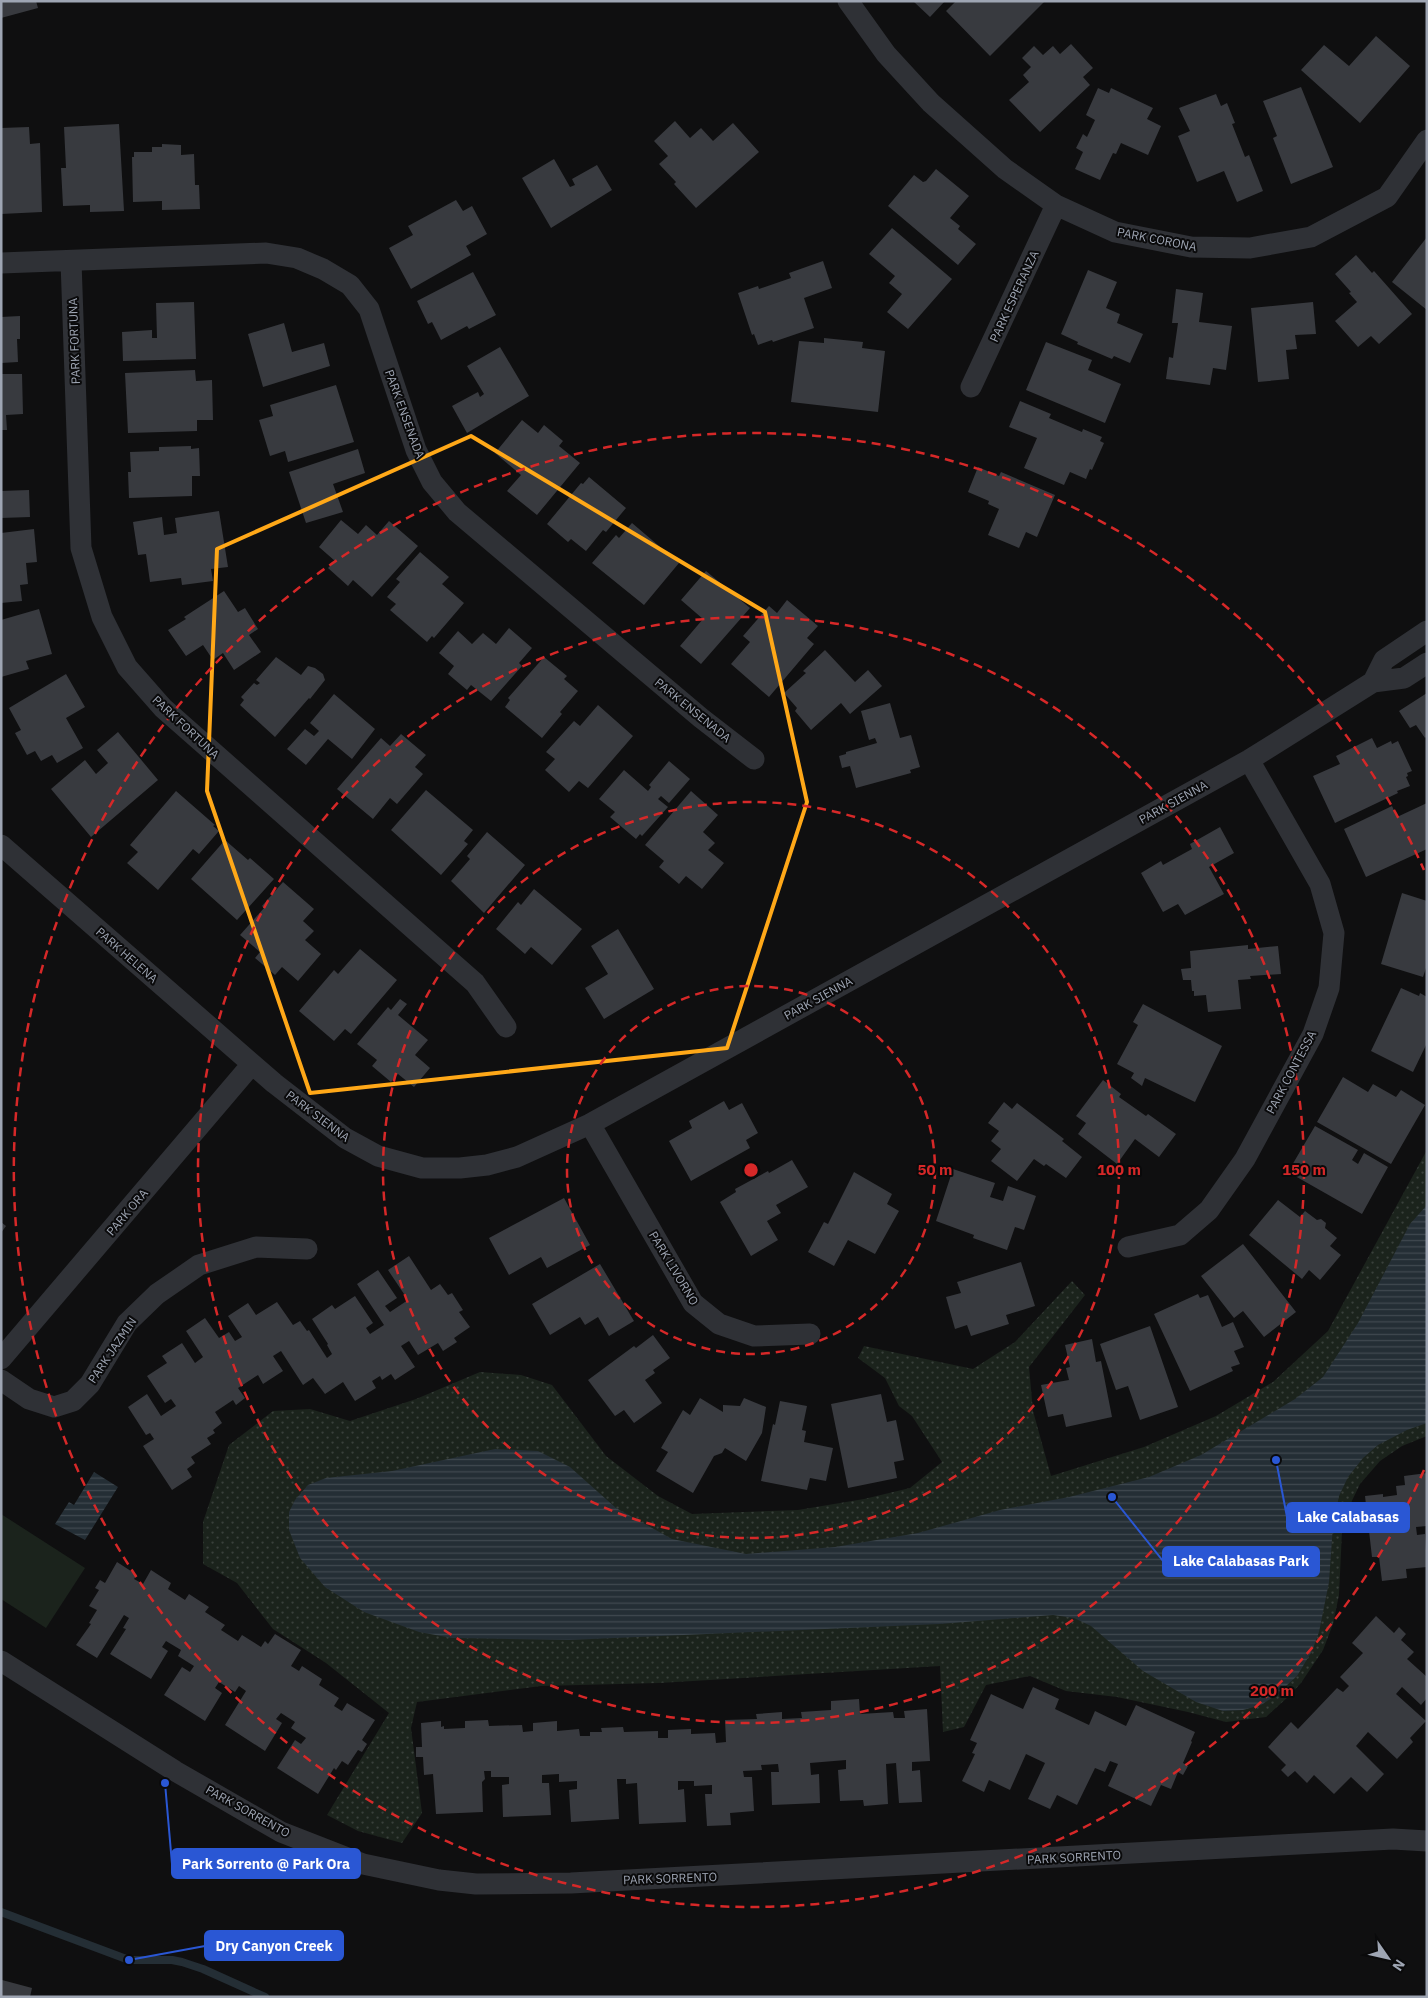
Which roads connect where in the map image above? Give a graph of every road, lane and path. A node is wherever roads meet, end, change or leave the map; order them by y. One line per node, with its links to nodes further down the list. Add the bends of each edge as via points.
1 (848, 1): 3 (street, PARK CORONA, via 886,54 931,103 1005,169)
2 (1427, 140): 3 (street, PARK CORONA, via 1387,196 1311,237 1250,248 1191,248 1115,232)
3 (1056, 205): 6 (street, PARK ESPERANZA)
4 (71, 261): 5 (street, PARK ENSENADA); 10 (street, PARK ENSENADA, via 266,253 297,258 350,284 369,308 416,450 432,482 457,512); 13 (street, PARK FORTUNA, via 81,548 102,617 127,667 163,708 475,983)
5 (1, 263)
6 (971, 387)
7 (1427, 631): 9 (street, via 1384,660)
8 (1427, 663): 9 (street, PARK SIENNA, via 1404,678)
9 (1373, 682): 11 (street, PARK SIENNA)
10 (754, 759)
11 (1249, 760): 15 (street, PARK SIENNA); 16 (street, PARK CONTESSA, via 1320,884 1334,933 1330,988 1313,1034 1245,1159 1209,1210 1180,1235)
12 (1, 845): 14 (street, PARK HELENA)
13 (506, 1027)
14 (252, 1064): 15 (street, PARK SIENNA, via 345,1138 378,1156 422,1168 488,1165 517,1157); 19 (street, PARK ORA)
15 (590, 1124): 18 (street, PARK LIVORNO, via 693,1303 719,1324 754,1336)
16 (1128, 1247)
17 (307, 1249): 20 (street, PARK JAZMIN, via 256,1247 200,1265 158,1294 127,1323 90,1384 73,1401 54,1407 29,1399)
18 (810, 1334)
19 (1, 1359)
20 (1, 1380)
21 (1, 1661): 23 (street, PARK SORRENTO, via 281,1832 363,1864 439,1880 476,1884 571,1883)
22 (1427, 1830): 23 (street, PARK SORRENTO)
23 (1393, 1839): 24 (street, PARK SORRENTO)
24 (1427, 1841)

